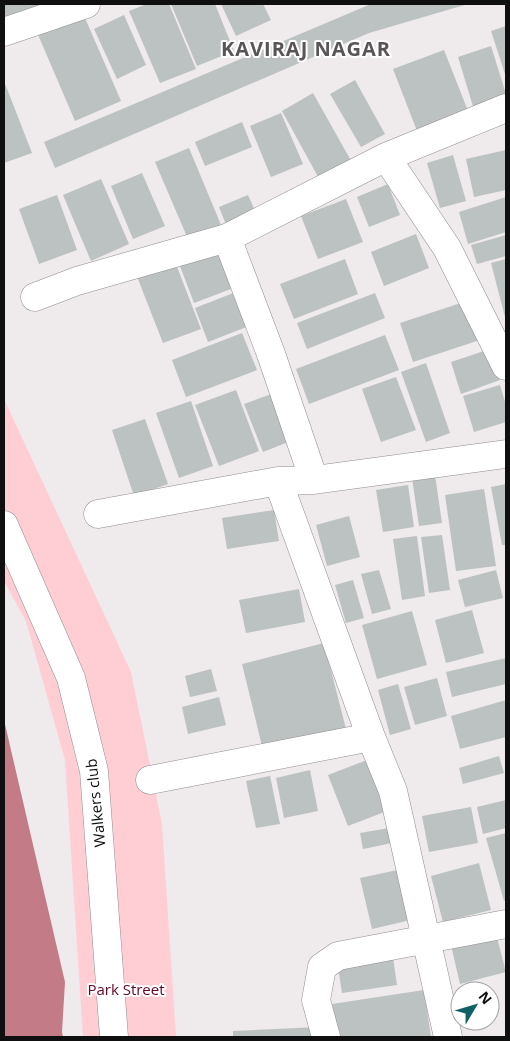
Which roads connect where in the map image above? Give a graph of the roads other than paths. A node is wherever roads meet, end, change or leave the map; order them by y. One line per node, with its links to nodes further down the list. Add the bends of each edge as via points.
1 (86, 4): 2 (street)
2 (4, 32)
3 (506, 108): 4 (street)
4 (386, 156): 5 (street); 7 (street, via 447,248)
5 (227, 238): 6 (street, via 77,282); 9 (street)
6 (34, 298)
7 (504, 352)
8 (506, 454): 9 (street)
9 (314, 480): 10 (street)
10 (278, 481): 11 (street); 13 (street)
11 (98, 514)
12 (4, 525): 17 (street, Walkers club, via 71,678 94,772)
13 (371, 737): 14 (street); 16 (street, via 393,791)
14 (150, 780)
15 (506, 924): 16 (street)
16 (425, 938): 18 (street, via 338,956 322,967 316,1000); 19 (street)
17 (114, 1037)
18 (326, 1037)
19 (448, 1037)

